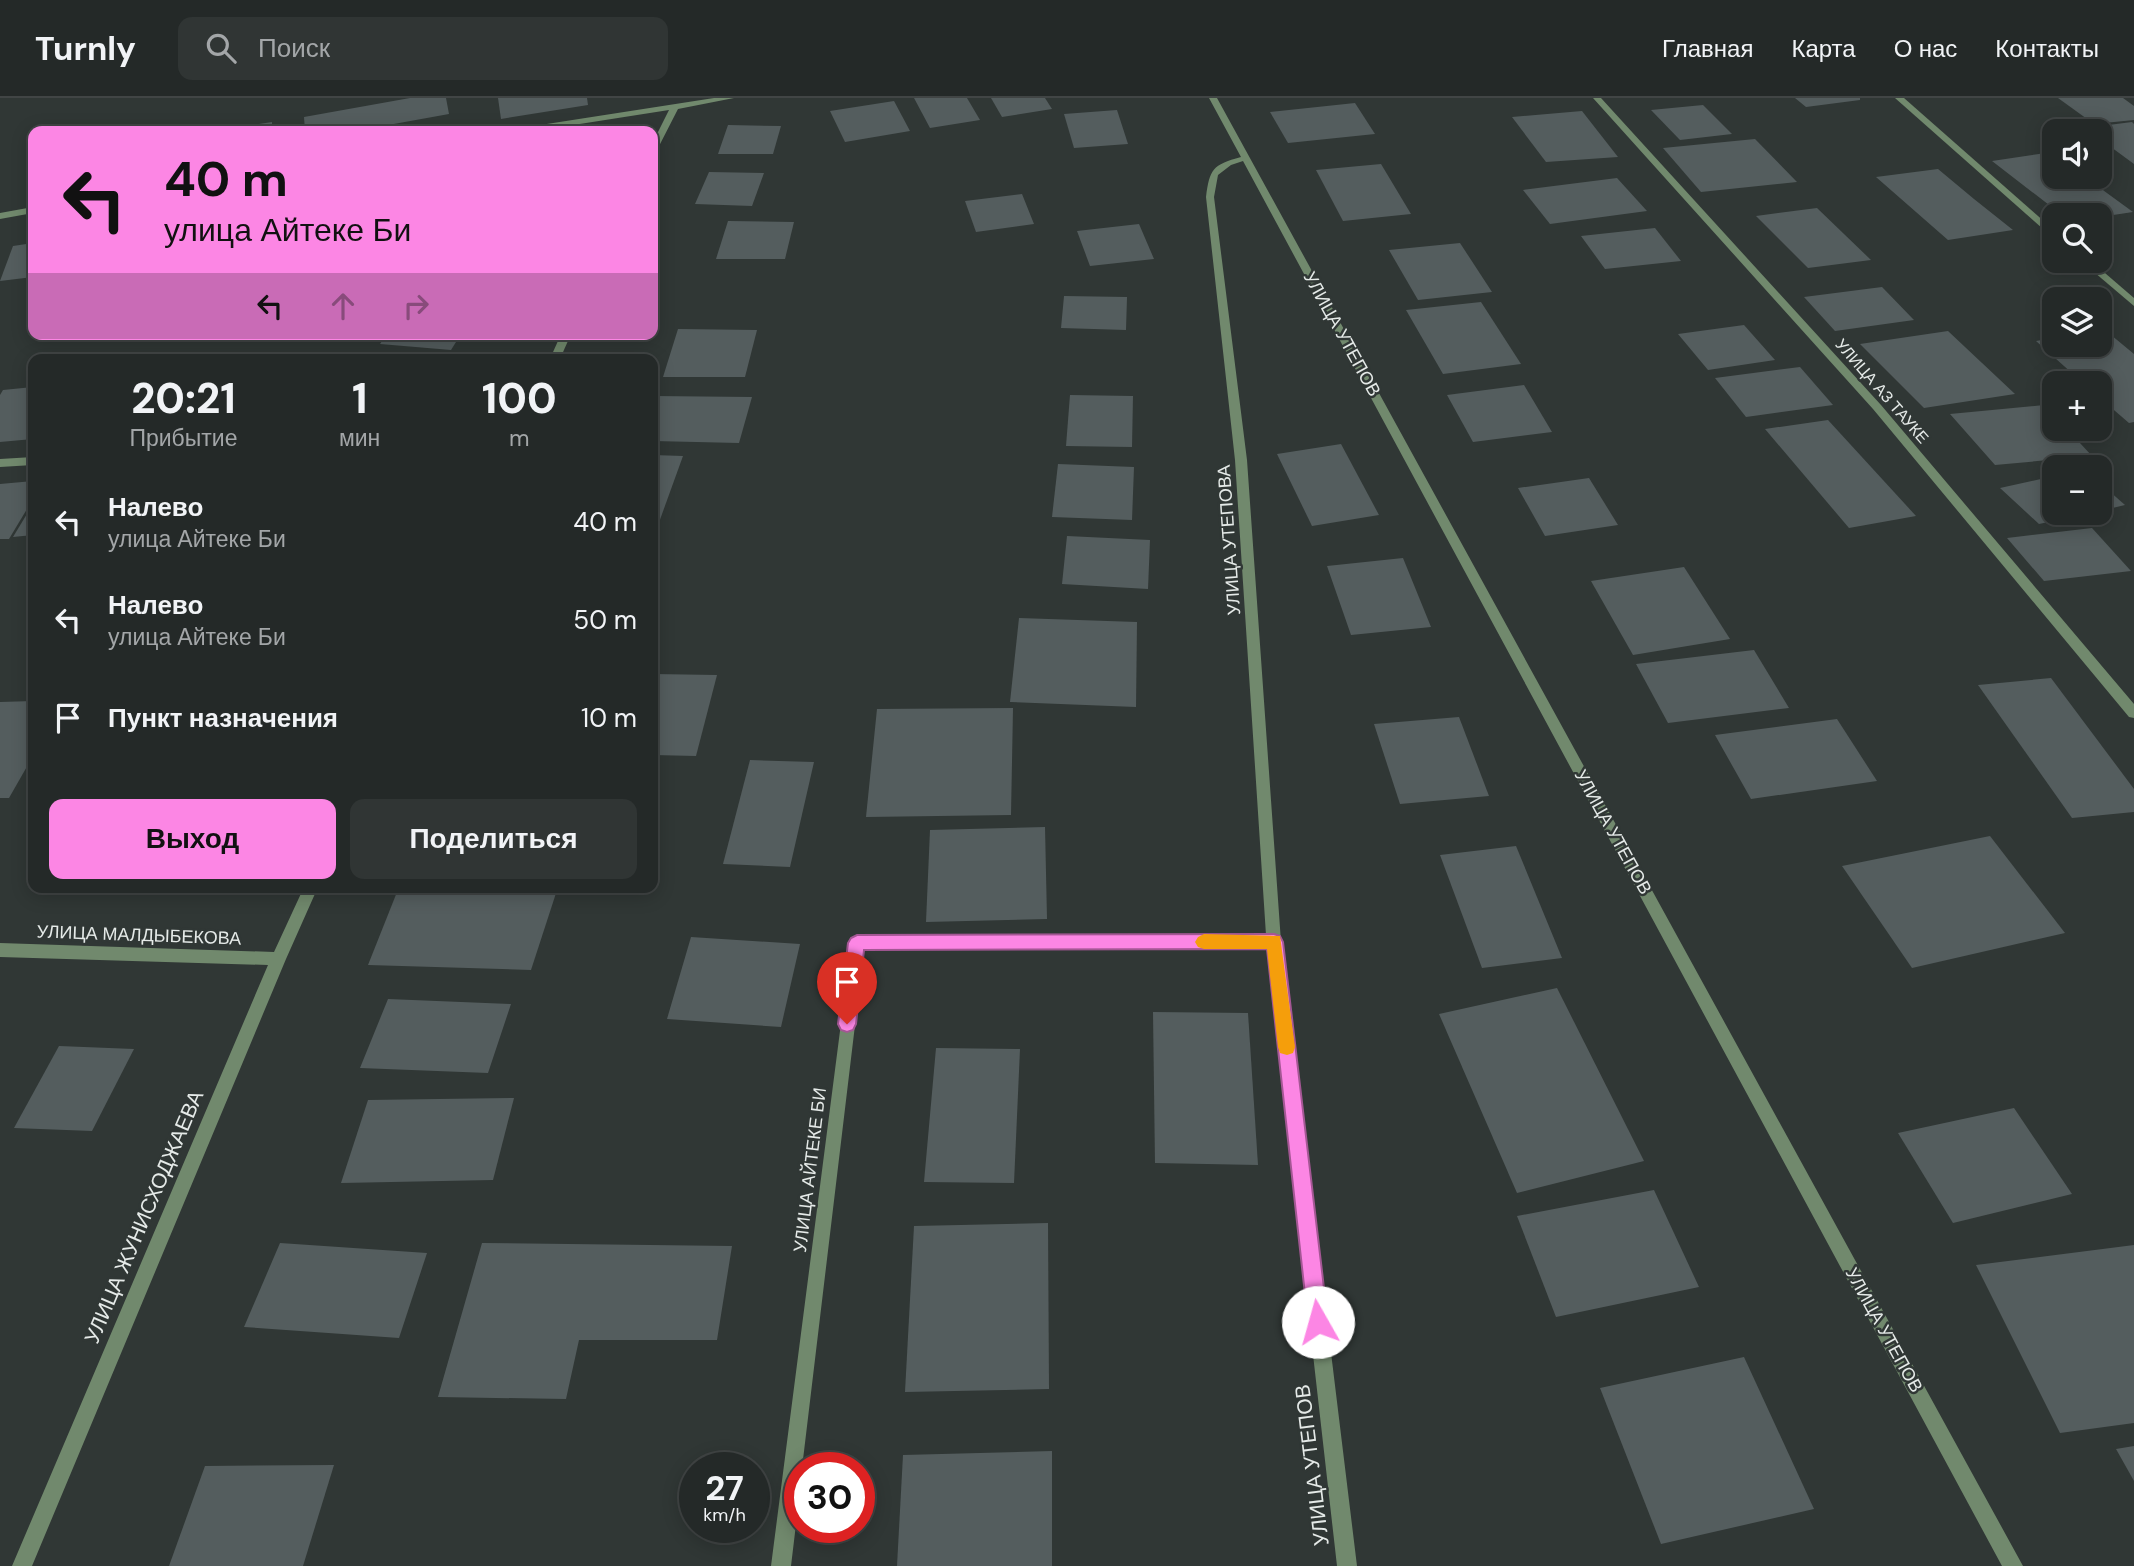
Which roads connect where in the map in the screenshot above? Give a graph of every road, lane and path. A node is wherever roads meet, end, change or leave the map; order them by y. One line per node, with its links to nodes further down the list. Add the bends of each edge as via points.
1 (730, 98): 5 (street)
2 (1213, 98): 8 (street, УЛИЦА УТЕПОВ)
3 (1597, 98): 16 (street, УЛИЦА АЗ ТАУКЕ, via 1877,407)
4 (1899, 98): 11 (street)
5 (674, 106): 6 (street); 7 (street)
6 (552, 126)
7 (658, 140)
8 (1246, 158): 18 (street, УЛИЦА УТЕПОВА, via 1228,163 1214,174 1210,197 1241,460); 24 (street, УЛИЦА УТЕПОВ)
9 (28, 211): 10 (street)
10 (0, 216)
11 (2042, 223)
12 (2100, 273): 13 (street)
13 (2134, 303)
14 (28, 461): 15 (street)
15 (0, 463)
16 (2134, 713)
17 (307, 893): 20 (street, УЛИЦА ЖУНИСХОДЖАЕВА)
18 (1274, 942): 22 (street, УЛИЦА АЙТЕКЕ БИ, via 857,943); 23 (street, УЛИЦА УТЕПОВ)
19 (0, 950): 20 (street, УЛИЦА МАЛДЫБЕКОВА)
20 (278, 959): 21 (street, УЛИЦА ЖУНИСХОДЖАЕВА)
21 (22, 1566)
22 (781, 1566)
23 (1347, 1566)
24 (2013, 1566)

